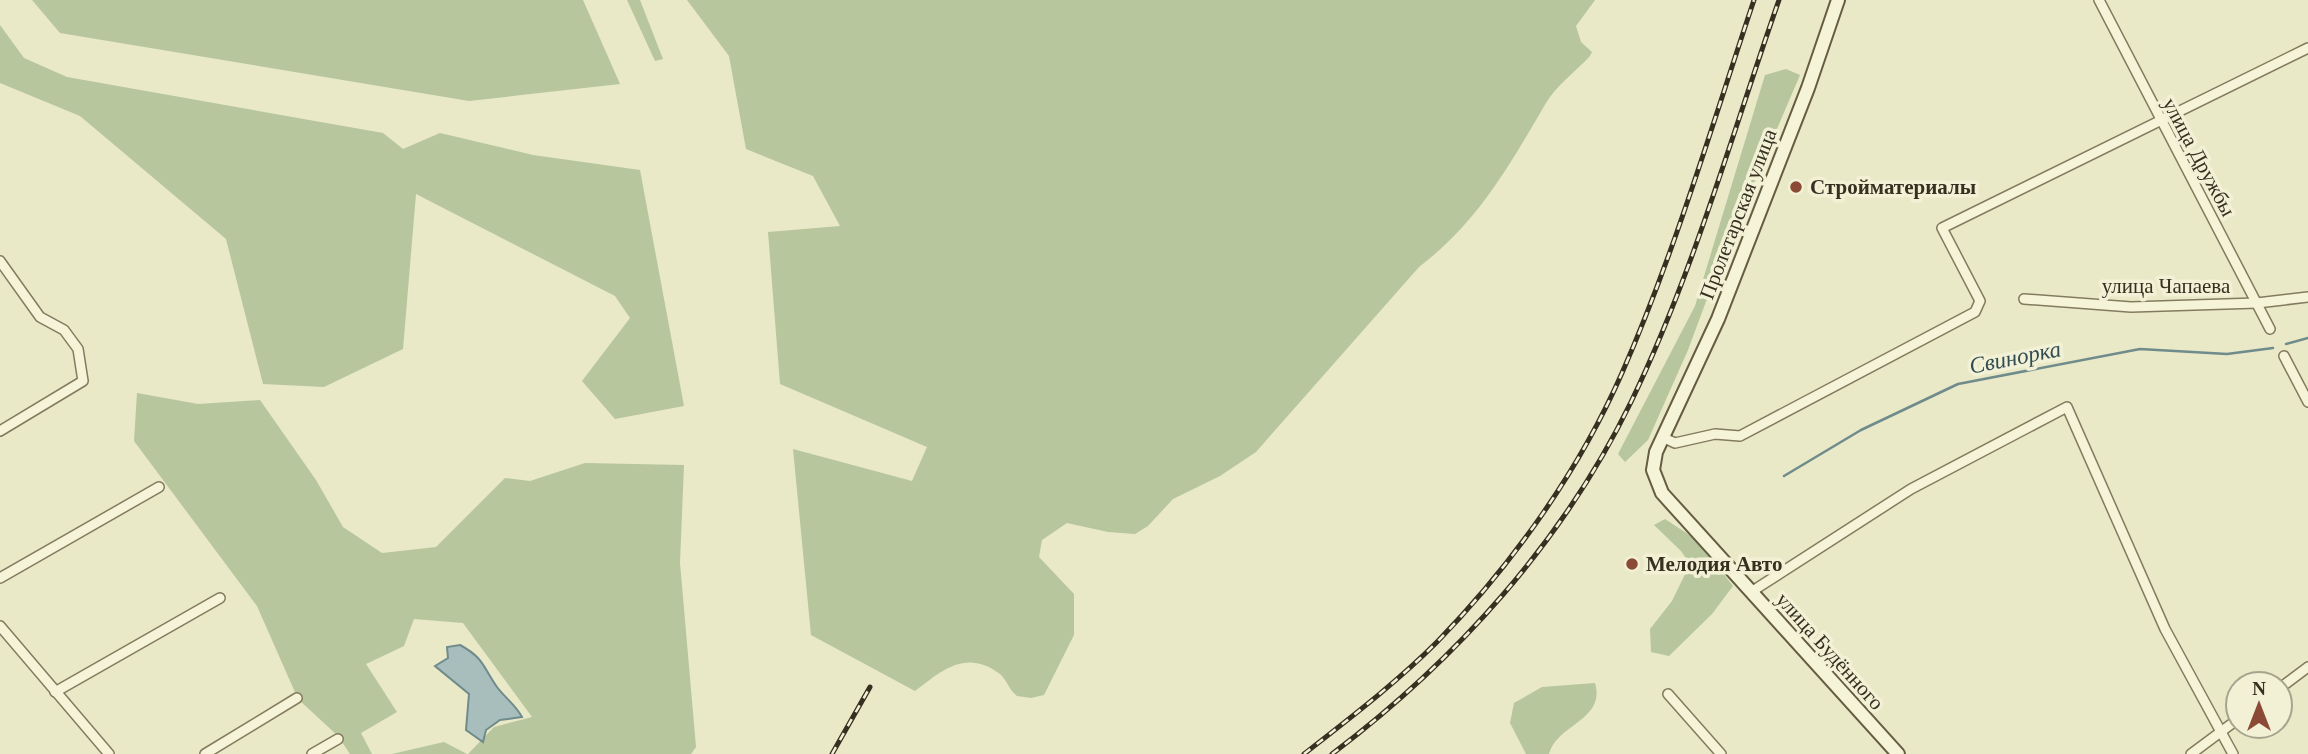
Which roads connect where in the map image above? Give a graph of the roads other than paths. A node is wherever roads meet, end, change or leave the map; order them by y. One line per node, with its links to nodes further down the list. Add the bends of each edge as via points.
1 (1838, 0): 13 (main road, Пролетарская улица, via 1718,319)
2 (2099, 0): 4 (street, улица Дружбы)
3 (2308, 48): 4 (street)
4 (2160, 121): 8 (street, улица Дружбы); 13 (street, via 1942,228 1980,301 1975,312 1740,436 1715,434 1675,443)
5 (0, 261): 12 (street, via 40,317 64,330 78,349 83,381)
6 (2308, 297): 8 (street, улица Чапаева)
7 (2024, 299): 8 (street, улица Чапаева, via 2132,307)
8 (2257, 303): 9 (street, улица Дружбы)
9 (2270, 329)
10 (2284, 356): 11 (street)
11 (2308, 402)
12 (0, 431)
13 (1662, 437): 16 (main road, улица Будённого, via 1653,464 1656,484)
14 (159, 487): 15 (street)
15 (0, 578)
16 (1751, 592): 23 (street, via 1911,489 2067,407 2165,629); 29 (main road, улица Будённого)
17 (220, 598): 19 (street)
18 (0, 626): 19 (street)
19 (55, 692): 25 (street)
20 (1668, 694): 28 (street)
21 (297, 698): 26 (street)
22 (2224, 730): 23 (street)
23 (2221, 732): 30 (street); 31 (street)
24 (338, 739): 27 (street)
25 (109, 754)
26 (205, 754)
27 (312, 754)
28 (1721, 754)
29 (1898, 754)
30 (2191, 754)
31 (2233, 754)

